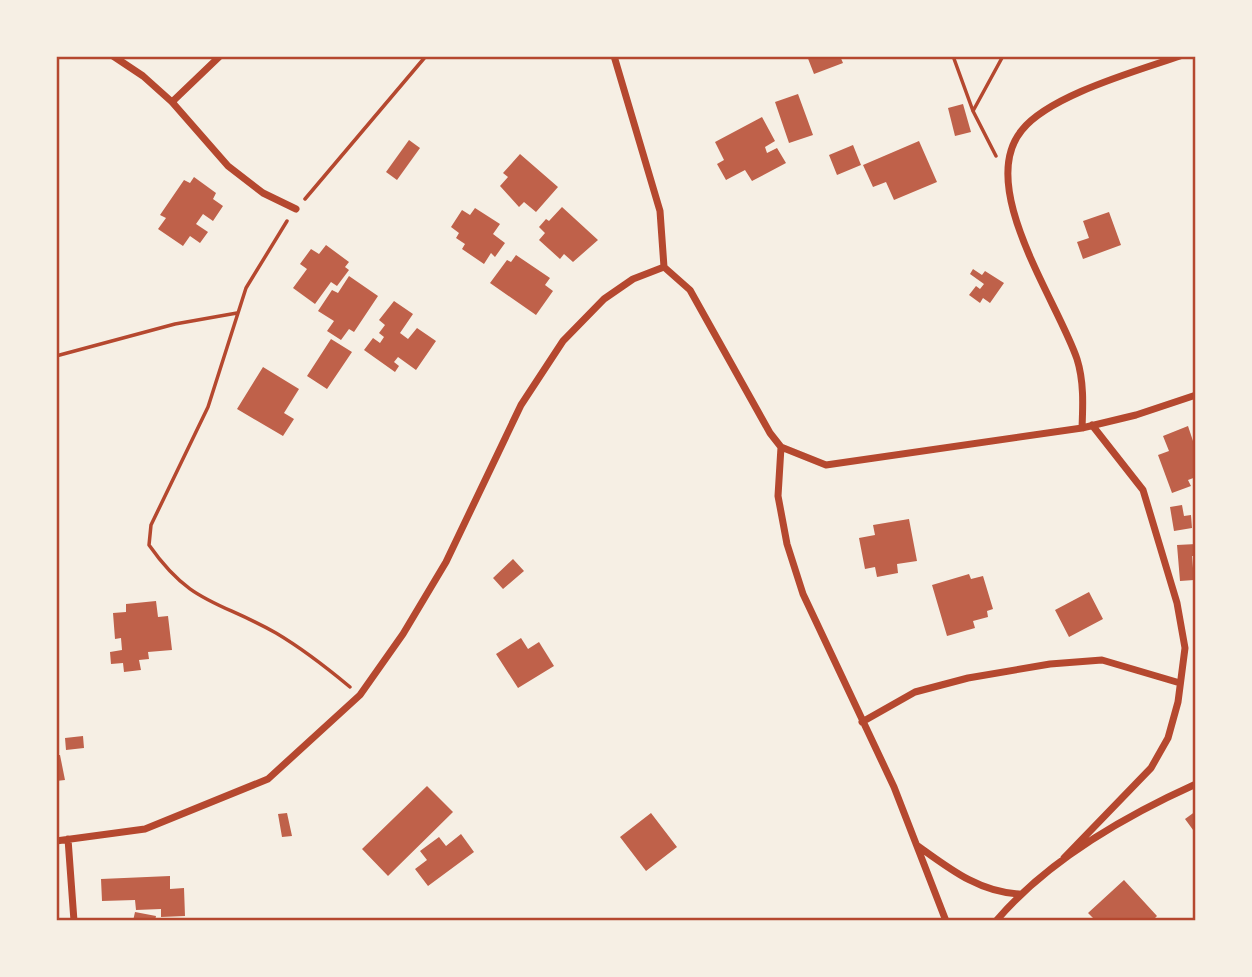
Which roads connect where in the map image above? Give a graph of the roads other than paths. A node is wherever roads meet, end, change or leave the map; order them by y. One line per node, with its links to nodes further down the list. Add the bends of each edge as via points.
1 (113, 56): 5 (street)
2 (220, 56): 5 (street)
3 (614, 56): 7 (street, via 660,211)
4 (1180, 56): 10 (street, via 1056,104 1022,129 1010,150 1007,172 1013,209 1077,359 1083,393)
5 (172, 102): 6 (street, via 228,166 263,194)
6 (296, 209)
7 (664, 267): 11 (street, via 690,290); 15 (street, via 633,279 604,299 563,341 521,405 446,562 360,695 268,779 145,829)
8 (1196, 395): 9 (street)
9 (1093, 425): 10 (street); 12 (street, via 1143,490 1177,603 1185,648)
10 (1082, 428): 11 (street, via 826,465)
11 (781, 447): 13 (street, via 778,496 787,544 817,627)
12 (1180, 683): 13 (street, via 1102,660 1050,664 915,692); 18 (street, via 1168,737 1151,768)
13 (862, 722): 17 (street)
14 (1196, 784): 18 (street)
15 (68, 839): 16 (street); 20 (street)
16 (56, 841)
17 (917, 845): 19 (street, via 978,886); 21 (street)
18 (1064, 858): 19 (street)
19 (1019, 894): 22 (street)
20 (74, 921)
21 (946, 921)
22 (996, 921)

